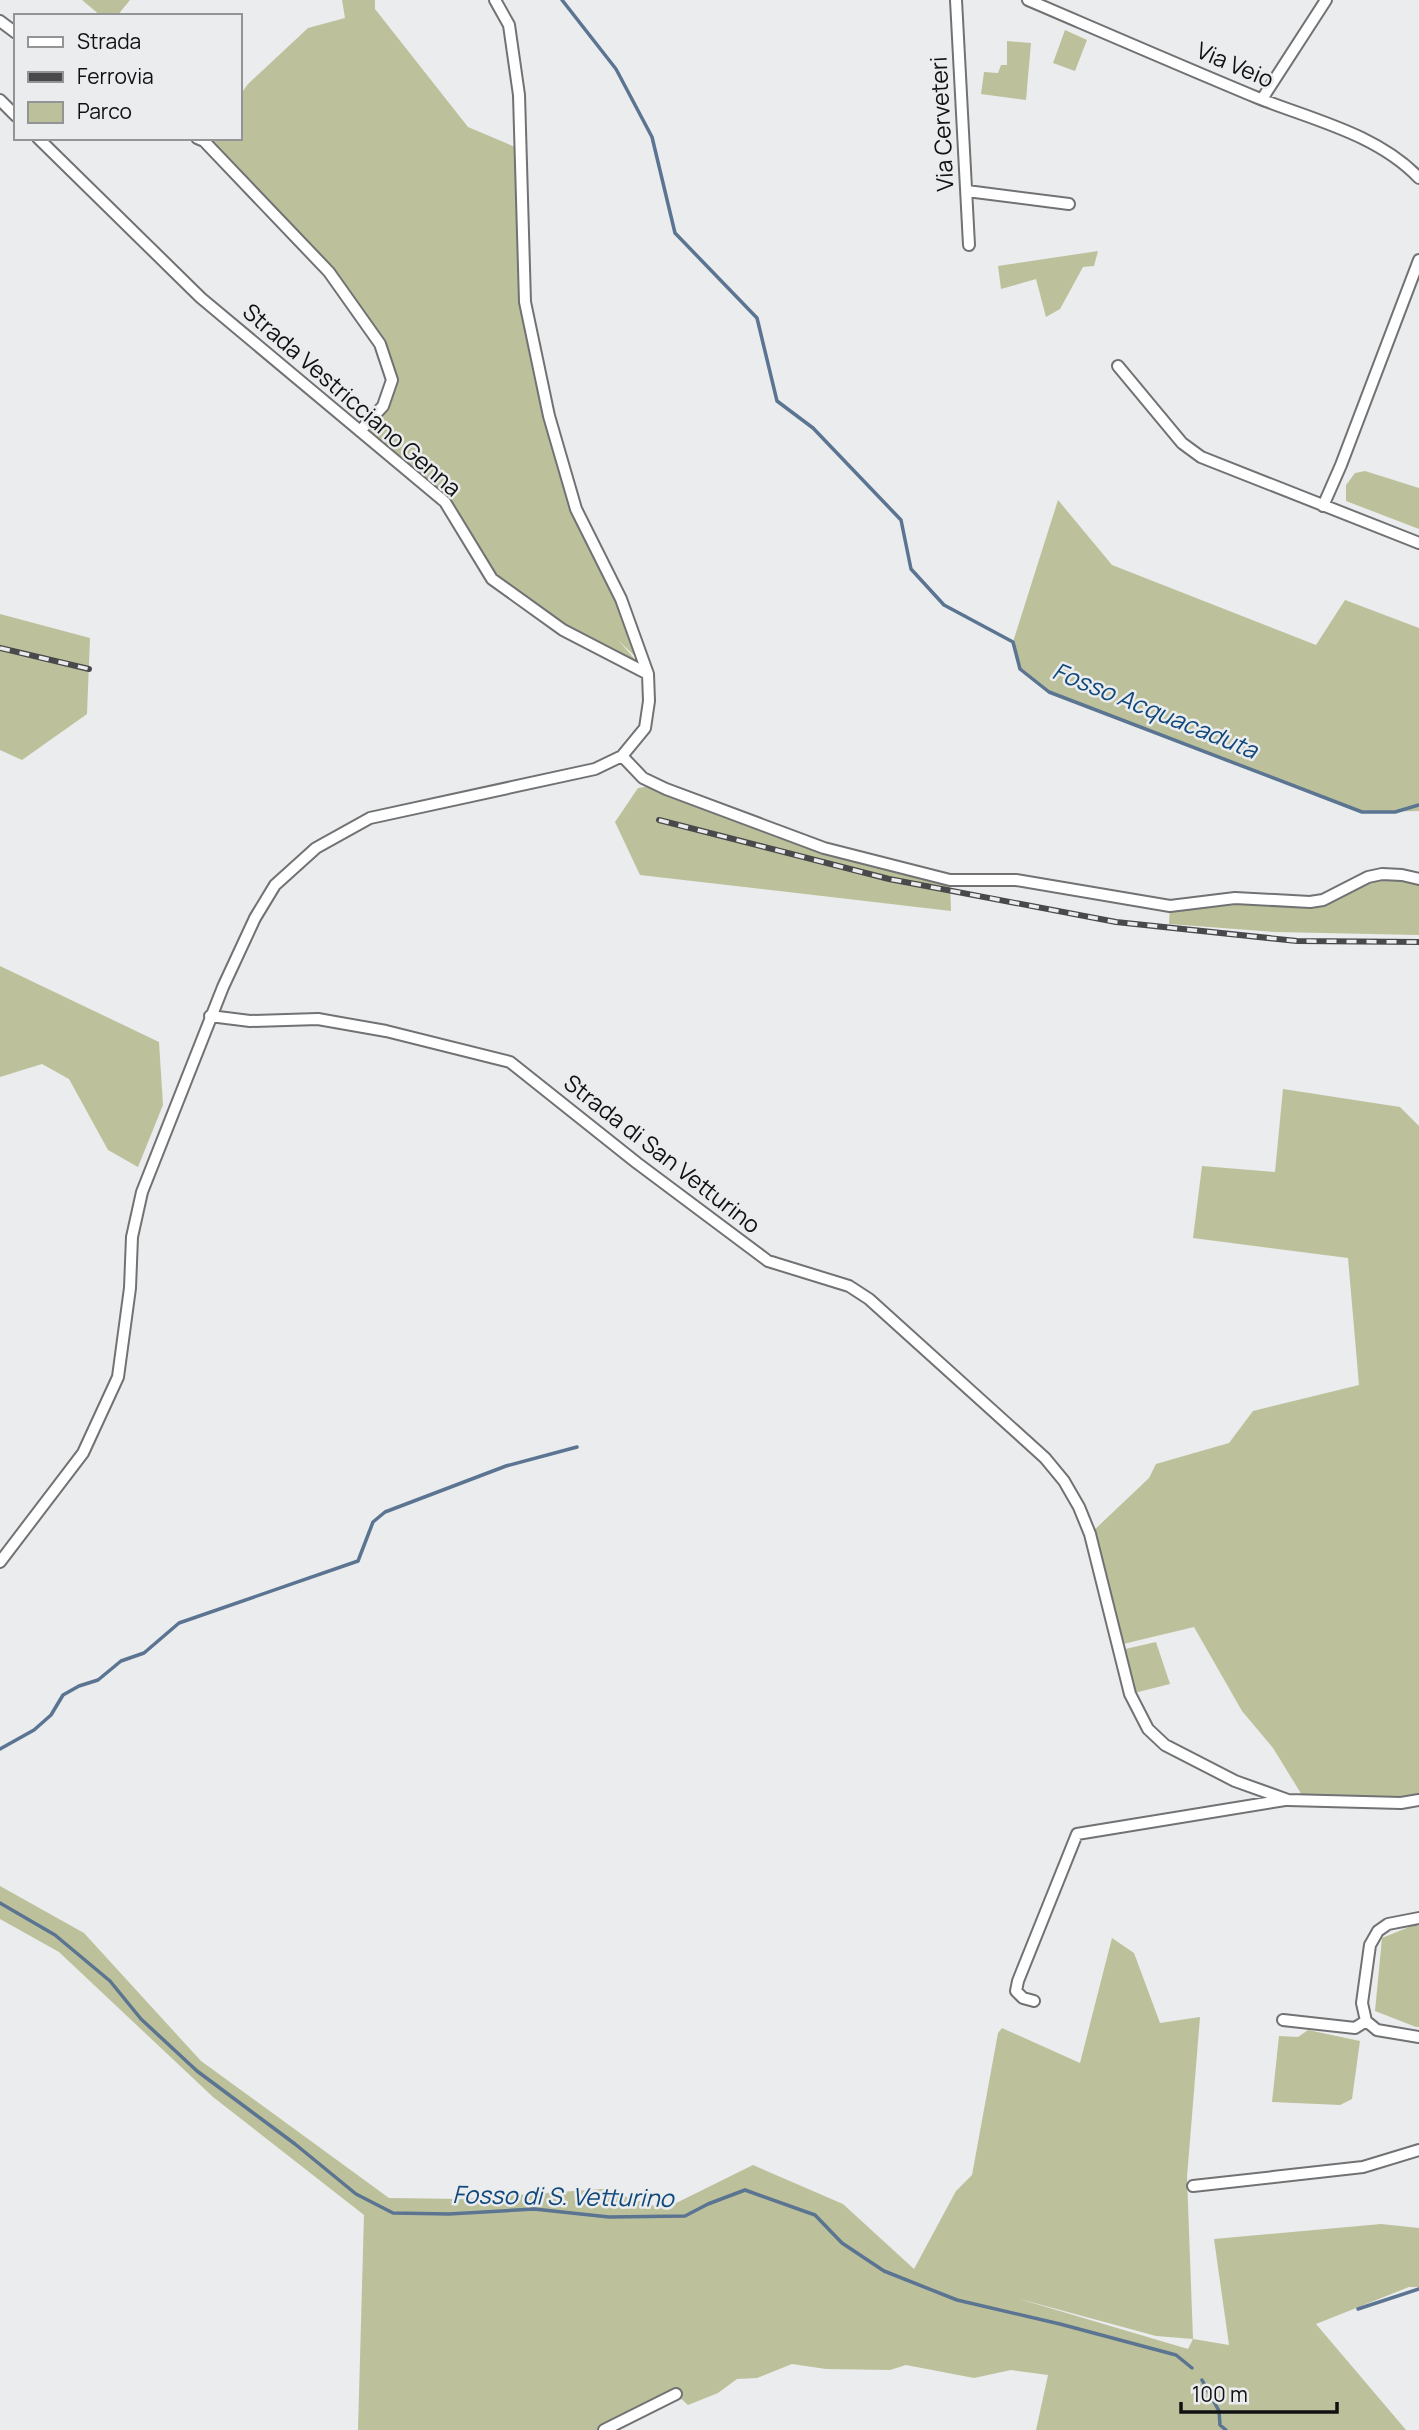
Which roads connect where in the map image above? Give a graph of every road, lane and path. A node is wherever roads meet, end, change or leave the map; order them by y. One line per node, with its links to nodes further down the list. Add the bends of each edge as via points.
1 (495, 0): 19 (street, via 509,25 519,95 525,302 549,416 576,509 621,599)
2 (956, 0): 11 (street, Via Cerveteri)
3 (1028, 0): 5 (street, Via Veio)
4 (1326, 0): 5 (street)
5 (1262, 99): 10 (street, Via Veio, via 1360,136 1404,162)
6 (0, 100): 7 (street)
7 (14, 114)
8 (40, 140): 16 (street, Strada Vestricciano Genna, via 191,289)
9 (202, 140): 16 (street, via 329,272 380,344 392,380 383,406)
10 (1419, 178)
11 (967, 191): 12 (street); 13 (street, Via Cerveteri)
12 (1069, 204)
13 (969, 245)
14 (1419, 260): 17 (street)
15 (1118, 366): 17 (street, via 1182,443 1201,457)
16 (360, 431): 19 (street, Strada Vestricciano Genna, via 445,502 492,579 563,630)
17 (1323, 506): 18 (street)
18 (1419, 543)
19 (649, 674): 20 (street, via 645,728)
20 (622, 756): 21 (street, via 643,778 666,789 824,848 950,880 1016,880 1170,906 1235,898 1310,902 1382,874); 22 (street, via 595,769 370,818 316,848 275,885 261,907)
21 (1419, 879)
22 (210, 1016): 23 (street, via 142,1192 132,1237 118,1377 83,1453); 24 (street, Strada di San Vetturino, via 250,1021 318,1019 510,1062 768,1261 849,1286 869,1299 1045,1458 1064,1481 1090,1534 1130,1694 1148,1729 1165,1745 1235,1781)
23 (0, 1562)
24 (1288, 1800): 25 (street, Strada di San Vetturino); 27 (street, via 1077,1834 1018,1981 1016,1991)
25 (1419, 1800)
26 (1419, 1918): 29 (street, via 1388,1924 1378,1930 1370,1945 1362,2003)
27 (1034, 2001)
28 (1283, 2020): 29 (street, via 1355,2028)
29 (1366, 2021): 30 (street, via 1377,2030)
30 (1419, 2037)
31 (1419, 2150): 32 (street, via 1363,2166)
32 (1193, 2186)
33 (676, 2394): 34 (street)
34 (604, 2430)

